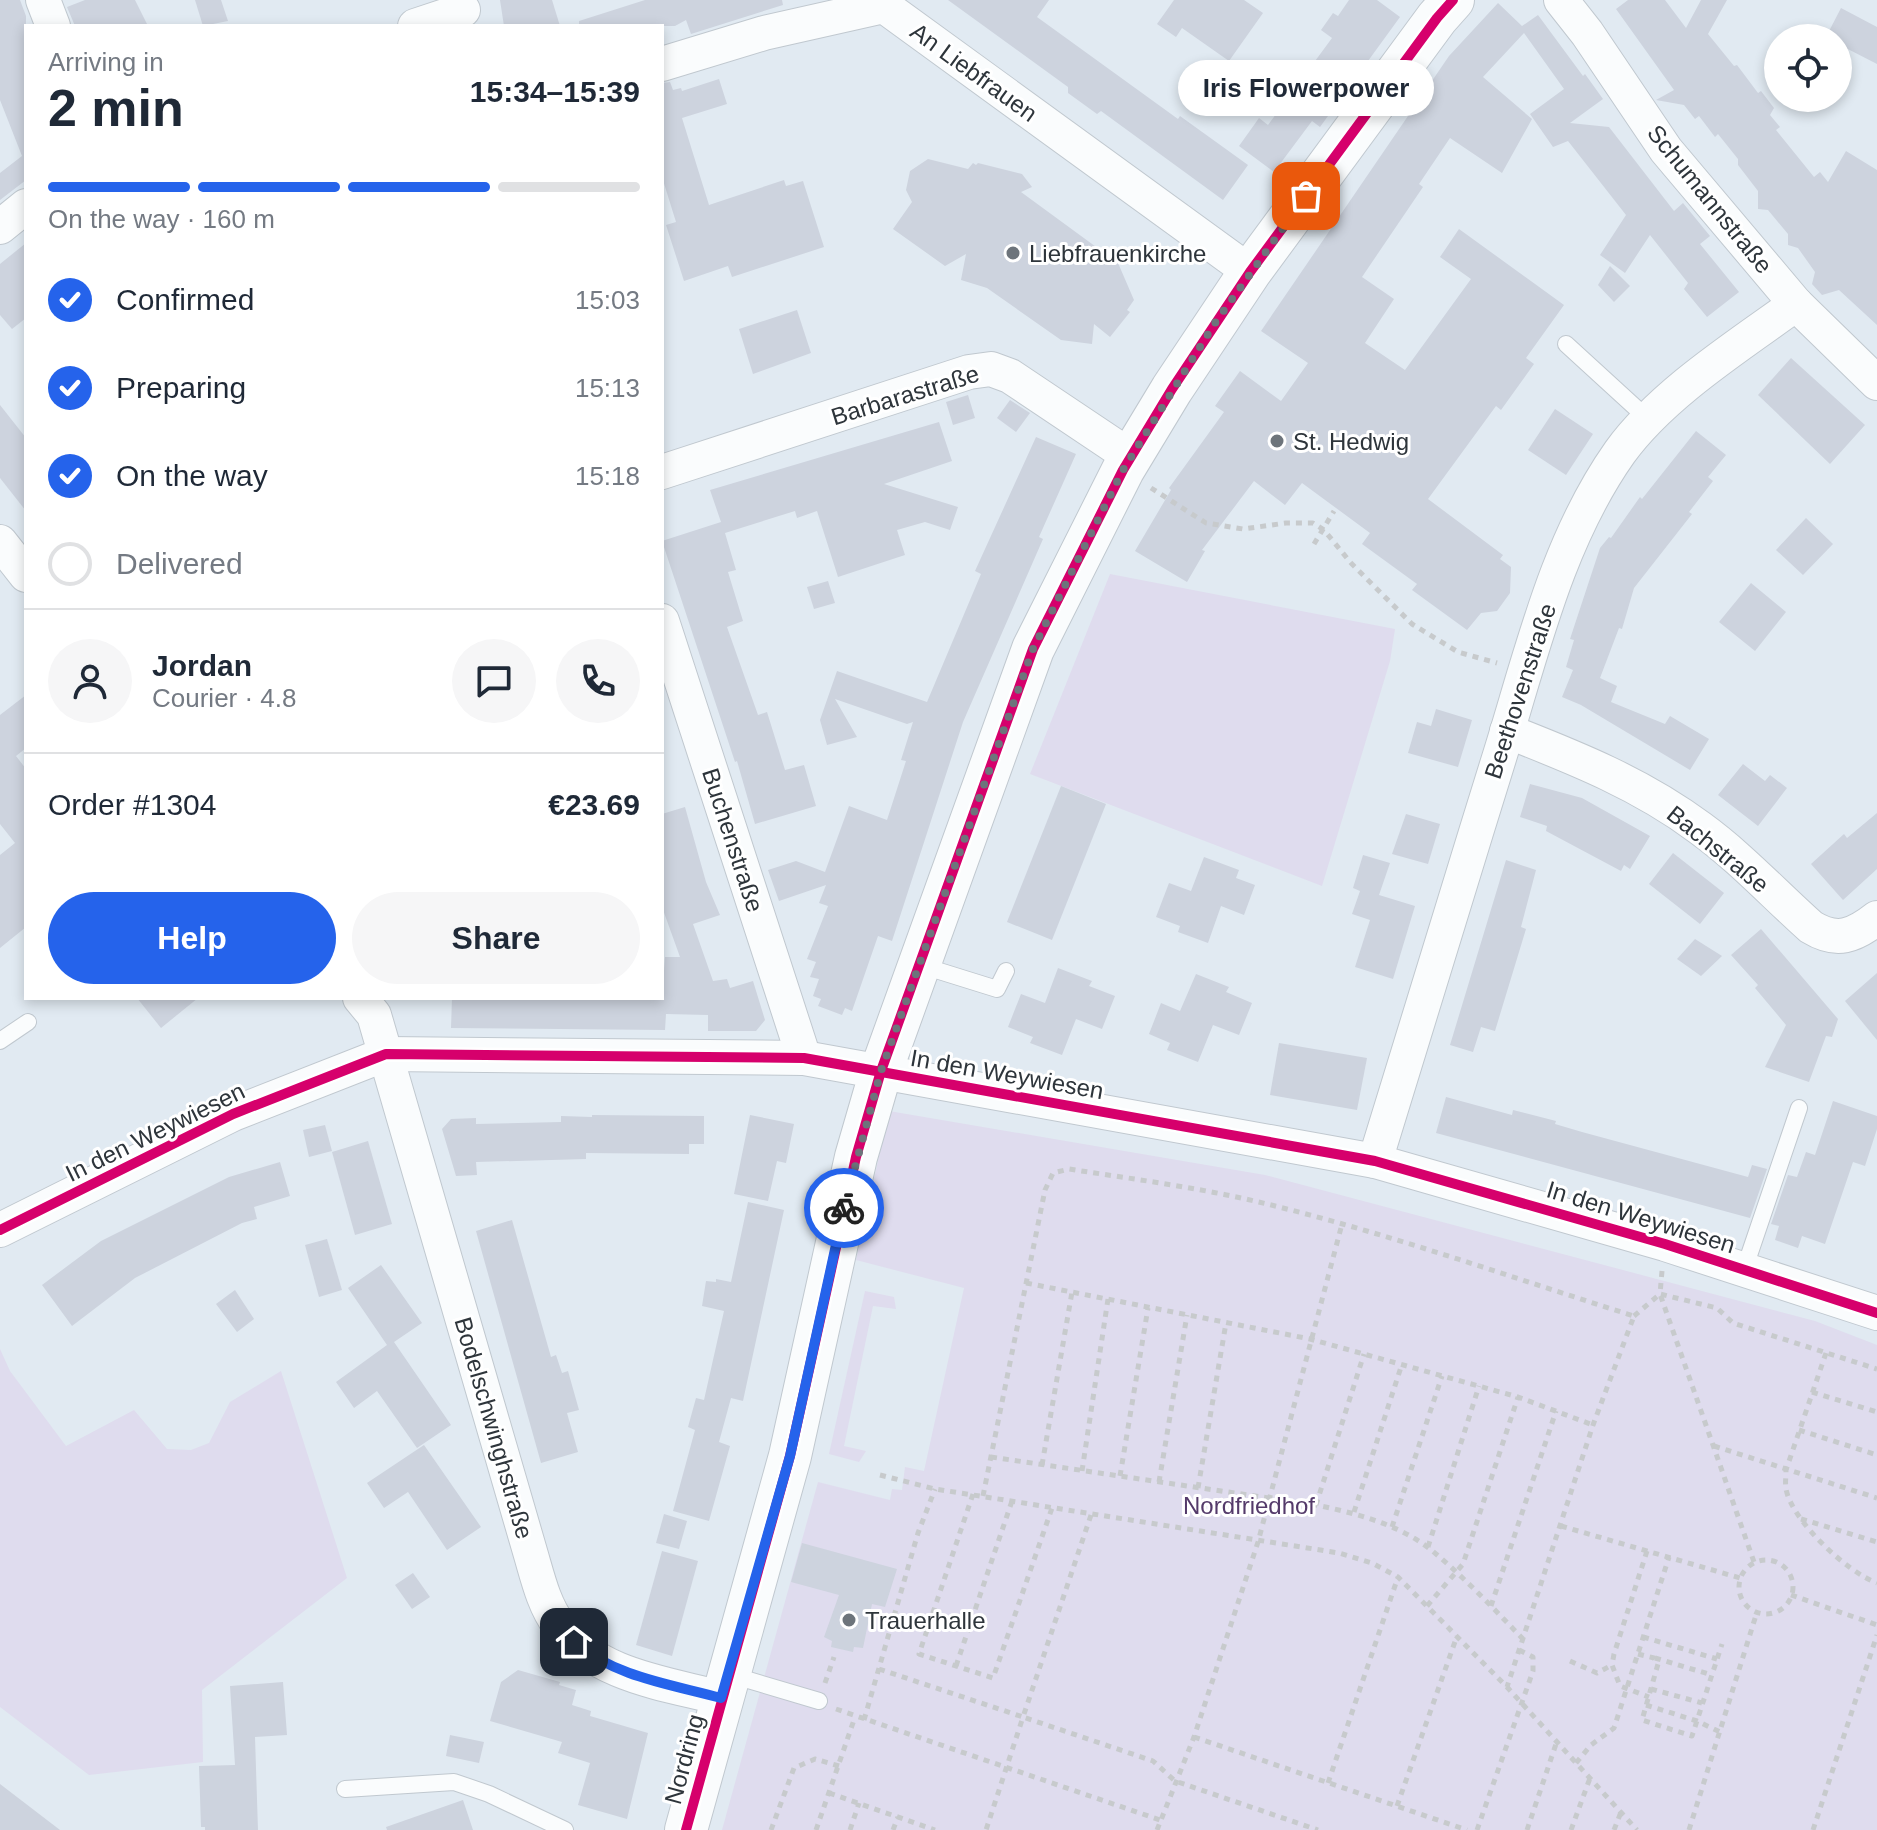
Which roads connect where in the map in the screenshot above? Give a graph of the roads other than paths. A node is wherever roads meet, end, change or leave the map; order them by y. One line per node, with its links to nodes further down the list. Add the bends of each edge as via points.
1 (43, 0): 6 (street)
2 (1561, 0): 12 (street, Schumannstraße, via 1666,150)
3 (886, 3): 8 (street, An Liebfrauen); 11 (street, An Liebfrauen)
4 (1439, 9): 11 (street, Nordring)
5 (464, 12): 7 (street)
6 (52, 24)
7 (422, 24)
8 (664, 63)
9 (24, 208): 10 (street)
10 (0, 227)
11 (1250, 272): 16 (street, Nordring)
12 (1796, 304): 14 (street, Schumannstraße); 15 (street, Beethovenstraße)
13 (1566, 344): 15 (lane)
14 (1877, 383)
15 (1648, 419): 19 (street, Beethovenstraße, via 1621,450 1575,531)
16 (1127, 464): 17 (street, Barbarastraße, via 1010,376 991,369); 21 (street, Nordring, via 1033,649)
17 (664, 471)
18 (664, 627): 27 (street, Buchenstraße)
19 (1507, 731): 20 (street, Bachstraße, via 1601,768 1666,805 1702,829 1825,935 1853,935); 30 (street, Beethovenstraße)
20 (1877, 918)
21 (920, 965): 22 (lane, via 997,989); 28 (street, Nordring)
22 (1006, 971)
23 (362, 1000): 26 (street, Bodelschwinghstraße, via 374,1015)
24 (28, 1022): 25 (lane)
25 (0, 1041)
26 (386, 1054): 27 (street, In den Weywiesen); 31 (street, In den Weywiesen, via 233,1114); 34 (street, Bodelschwinghstraße, via 531,1555 558,1623 590,1655 611,1667)
27 (804, 1058): 28 (street, In den Weywiesen)
28 (881, 1071): 30 (street, In den Weywiesen); 34 (street, Nordring, via 856,1157 790,1456)
29 (1799, 1108): 32 (lane)
30 (1375, 1161): 32 (street, In den Weywiesen)
31 (0, 1230)
32 (1744, 1270): 33 (street, In den Weywiesen)
33 (1877, 1313)
34 (724, 1686): 35 (lane); 38 (street, Nordring)
35 (819, 1701)
36 (345, 1789): 37 (lane, via 454,1782)
37 (565, 1830)
38 (686, 1830)

